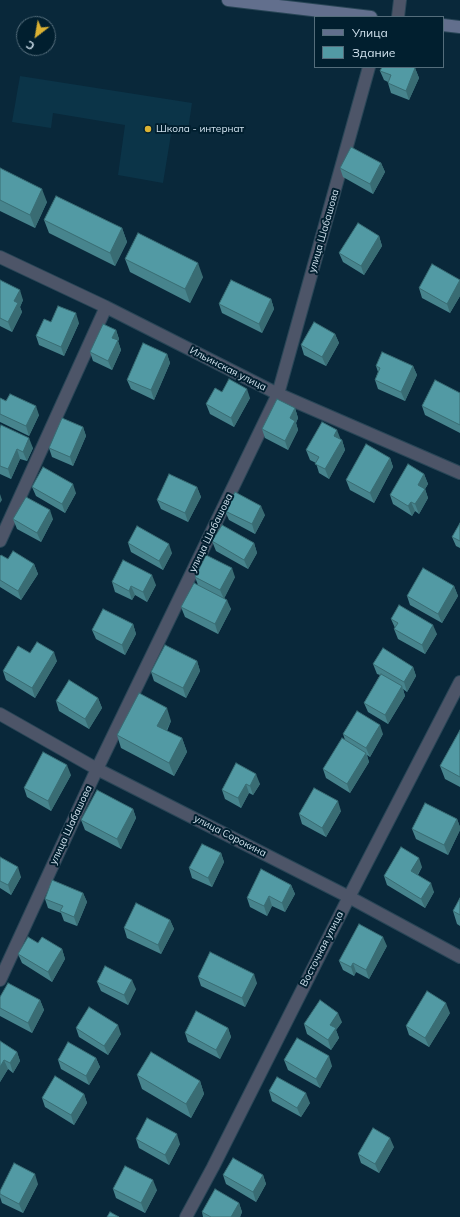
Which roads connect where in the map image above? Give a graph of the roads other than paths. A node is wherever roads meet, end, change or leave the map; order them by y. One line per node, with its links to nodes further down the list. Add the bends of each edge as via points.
1 (234, 0): 3 (main road)
2 (400, 0): 4 (street)
3 (363, 16)
4 (398, 16)
5 (444, 26): 6 (main road)
6 (460, 28)
7 (370, 68): 10 (street, улица Шабашова)
8 (0, 257): 9 (street, Ильинская улица)
9 (106, 307): 10 (street, Ильинская улица); 12 (street)
10 (278, 394): 11 (street, Ильинская улица); 15 (street, улица Шабашова)
11 (460, 473)
12 (0, 541)
13 (460, 682): 16 (street, Восточная улица)
14 (0, 714): 15 (street, улица Сорокина)
15 (97, 769): 16 (street, улица Сорокина); 18 (street, улица Шабашова)
16 (349, 897): 17 (street, улица Сорокина); 19 (street, Восточная улица)
17 (460, 957)
18 (0, 980)
19 (186, 1217)

